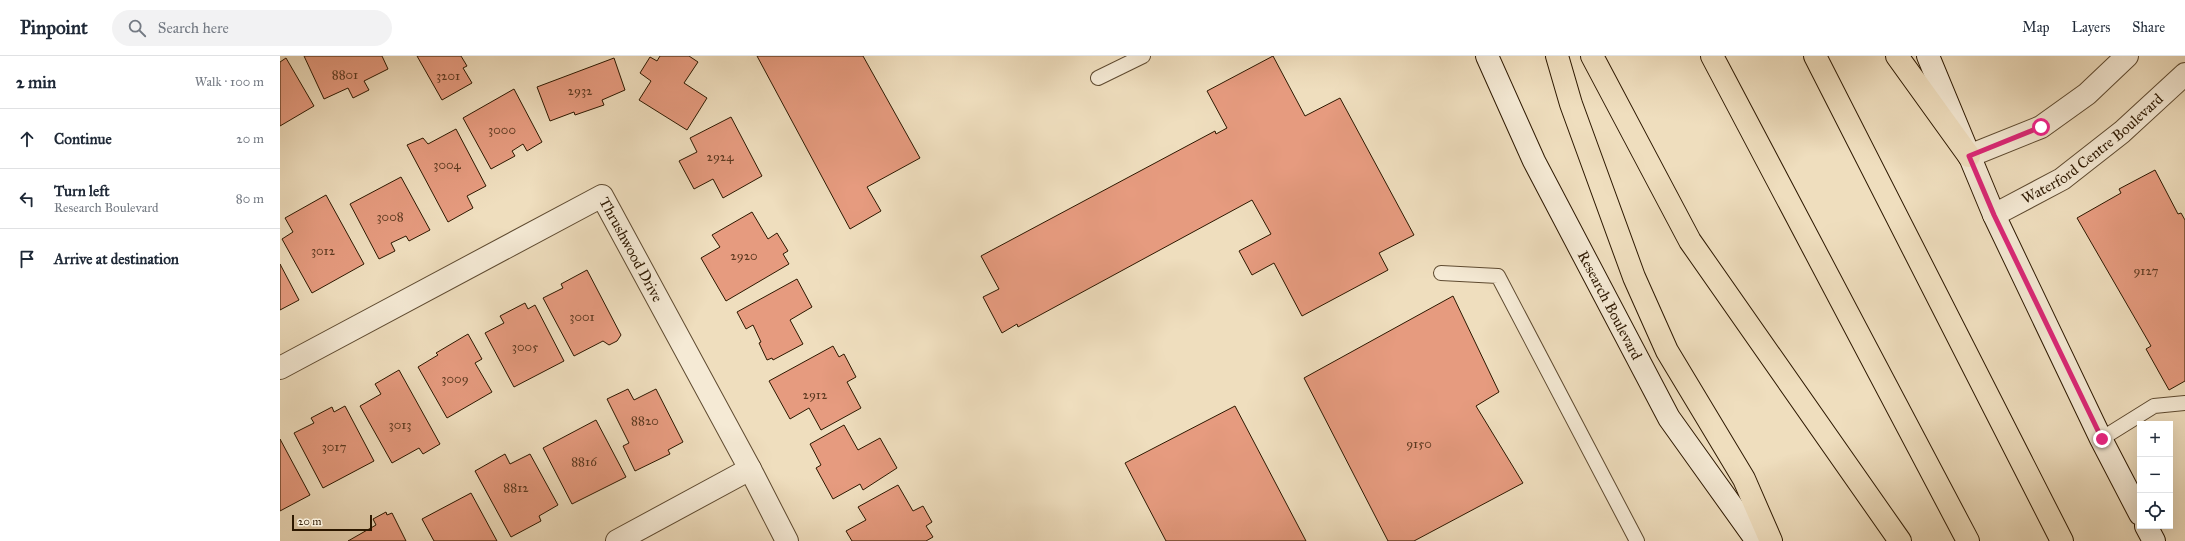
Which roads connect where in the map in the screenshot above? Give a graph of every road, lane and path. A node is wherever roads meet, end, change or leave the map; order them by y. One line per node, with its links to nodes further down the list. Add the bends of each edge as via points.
1 (1143, 56): 12 (lane)
2 (1487, 56): 26 (street, Research Boulevard, via 1534,161 1669,418)
3 (1557, 56): 27 (highway, via 1571,104 1640,291 1666,351 1744,479)
4 (1592, 56): 28 (highway, via 1690,241)
5 (1712, 56): 29 (highway)
6 (1814, 56): 13 (highway)
7 (1821, 56): 13 (highway)
8 (1897, 56): 14 (highway)
9 (1928, 56): 14 (street)
10 (2127, 56): 14 (street, via 2087,94 2041,127)
11 (2185, 74): 15 (street, Waterford Centre Boulevard, via 2122,132 2062,179)
12 (1098, 78)
13 (1835, 95): 30 (highway)
14 (1969, 156): 15 (street)
15 (1994, 215): 19 (street)
16 (1441, 273): 25 (lane, via 1498,276)
17 (280, 368): 20 (street, Thrushwood Drive, via 602,196)
18 (2185, 404): 19 (lane, via 2154,406)
19 (2102, 439): 21 (street)
20 (750, 469): 23 (street); 24 (street, Thrushwood Drive)
21 (2137, 508)
22 (2148, 529): 31 (street)
23 (617, 541)
24 (787, 541)
25 (1637, 541)
26 (1756, 541)
27 (1771, 541)
28 (1900, 541)
29 (1968, 541)
30 (2062, 541)
31 (2154, 541)

